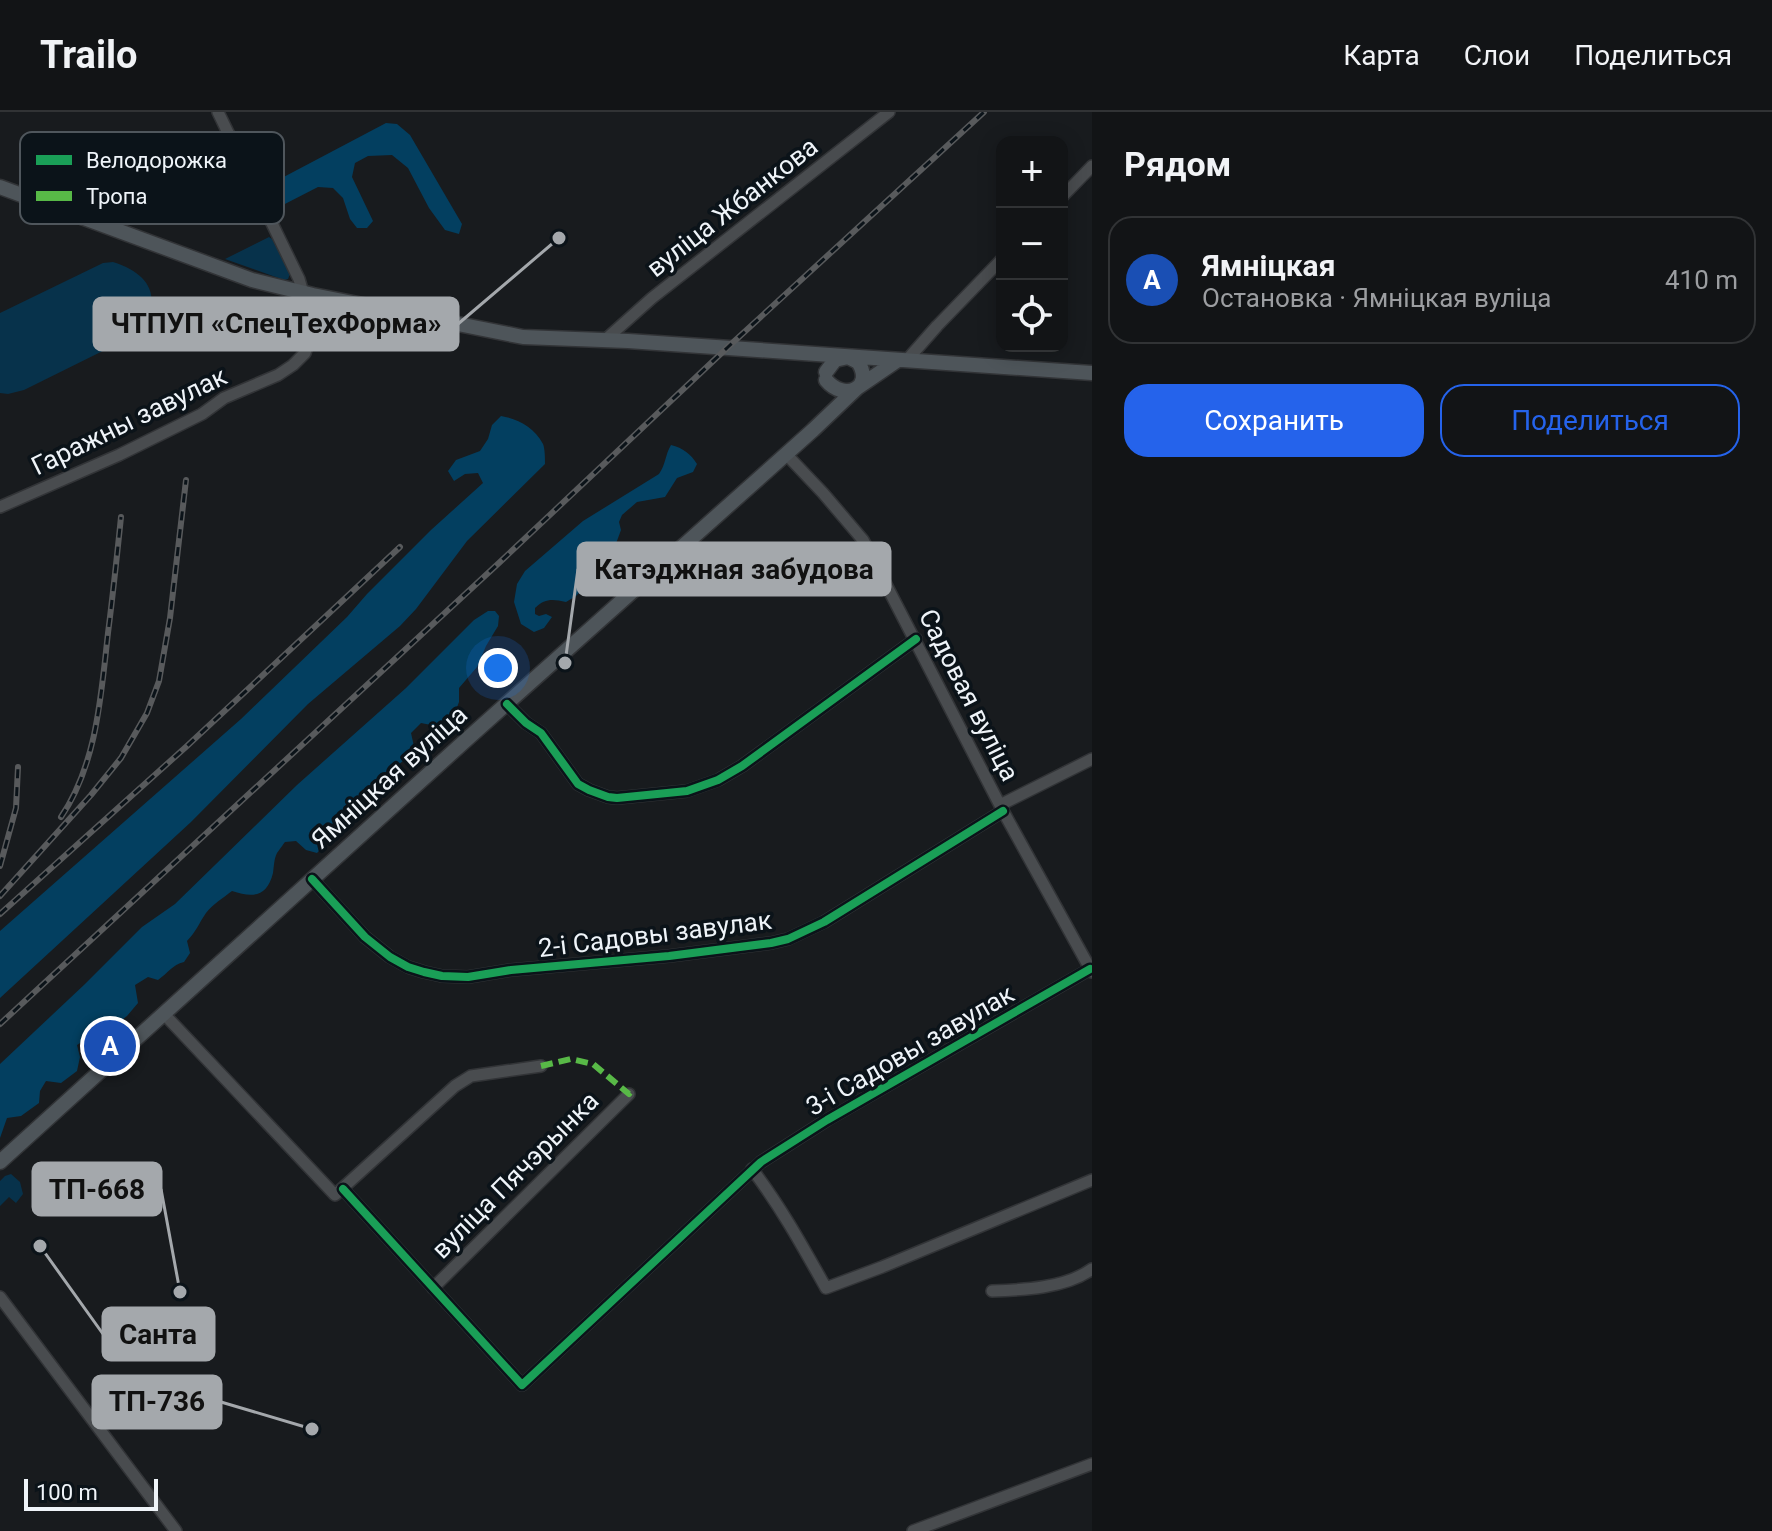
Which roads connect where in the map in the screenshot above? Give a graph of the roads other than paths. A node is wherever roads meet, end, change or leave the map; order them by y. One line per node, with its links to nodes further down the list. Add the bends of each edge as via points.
1 (218, 112): 3 (street)
2 (889, 112): 12 (street, вуліца Жбанкова)
3 (228, 132)
4 (1092, 166): 6 (street)
5 (0, 187): 7 (main road)
6 (1068, 191)
7 (20, 194)
8 (100, 224): 11 (main road, via 252,280)
9 (272, 224): 11 (street)
10 (996, 265): 15 (street)
11 (308, 294): 12 (main road, via 523,337); 21 (street, Гаражны завулак, via 316,315 305,353 293,365 119,455)
12 (605, 340): 13 (main road)
13 (803, 354): 14 (main road); 17 (main road)
14 (848, 357): 15 (main road); 17 (main road, via 835,360); 18 (main road, via 864,372)
15 (902, 360): 16 (main road); 18 (main road, Ямніцкая вуліца)
16 (1092, 373)
17 (826, 376): 18 (main road, via 834,388); 19 (main road, via 827,397)
18 (857, 388): 19 (main road, Ямніцкая вуліца)
19 (813, 430): 20 (main road, Ямніцкая вуліца)
20 (786, 454): 22 (street, Садовая вуліца, via 863,540); 23 (main road, Ямніцкая вуліца)
21 (0, 507)
22 (916, 639): 23 (street, via 742,766 687,791 617,798 583,787 541,733); 25 (street, Садовая вуліца)
23 (507, 704): 26 (main road, Ямніцкая вуліца)
24 (1092, 759): 25 (street, 2-і Садовы завулак)
25 (1002, 808): 26 (street, 2-і Садовы завулак, via 824,922 788,939 468,977 424,972 390,957); 27 (street, Садовая вуліца)
26 (312, 879): 28 (main road, Ямніцкая вуліца)
27 (1091, 970): 32 (street, 3-і Садовы завулак, via 827,1120)
28 (164, 1014): 31 (main road, Ямніцкая вуліца); 34 (street)
29 (541, 1066): 34 (street, via 471,1076)
30 (629, 1094): 36 (street, вуліца Пячэрынка)
31 (0, 1162)
32 (752, 1169): 33 (street, via 826,1288); 36 (street, 3-і Садовы завулак, via 522,1385)
33 (1092, 1180)
34 (339, 1192): 36 (street)
35 (1092, 1269): 37 (street, via 1063,1283)
36 (433, 1288)
37 (992, 1291)
38 (0, 1297): 41 (street)
39 (1092, 1464): 40 (street)
40 (934, 1527): 42 (street)
41 (176, 1531)
42 (913, 1531)

